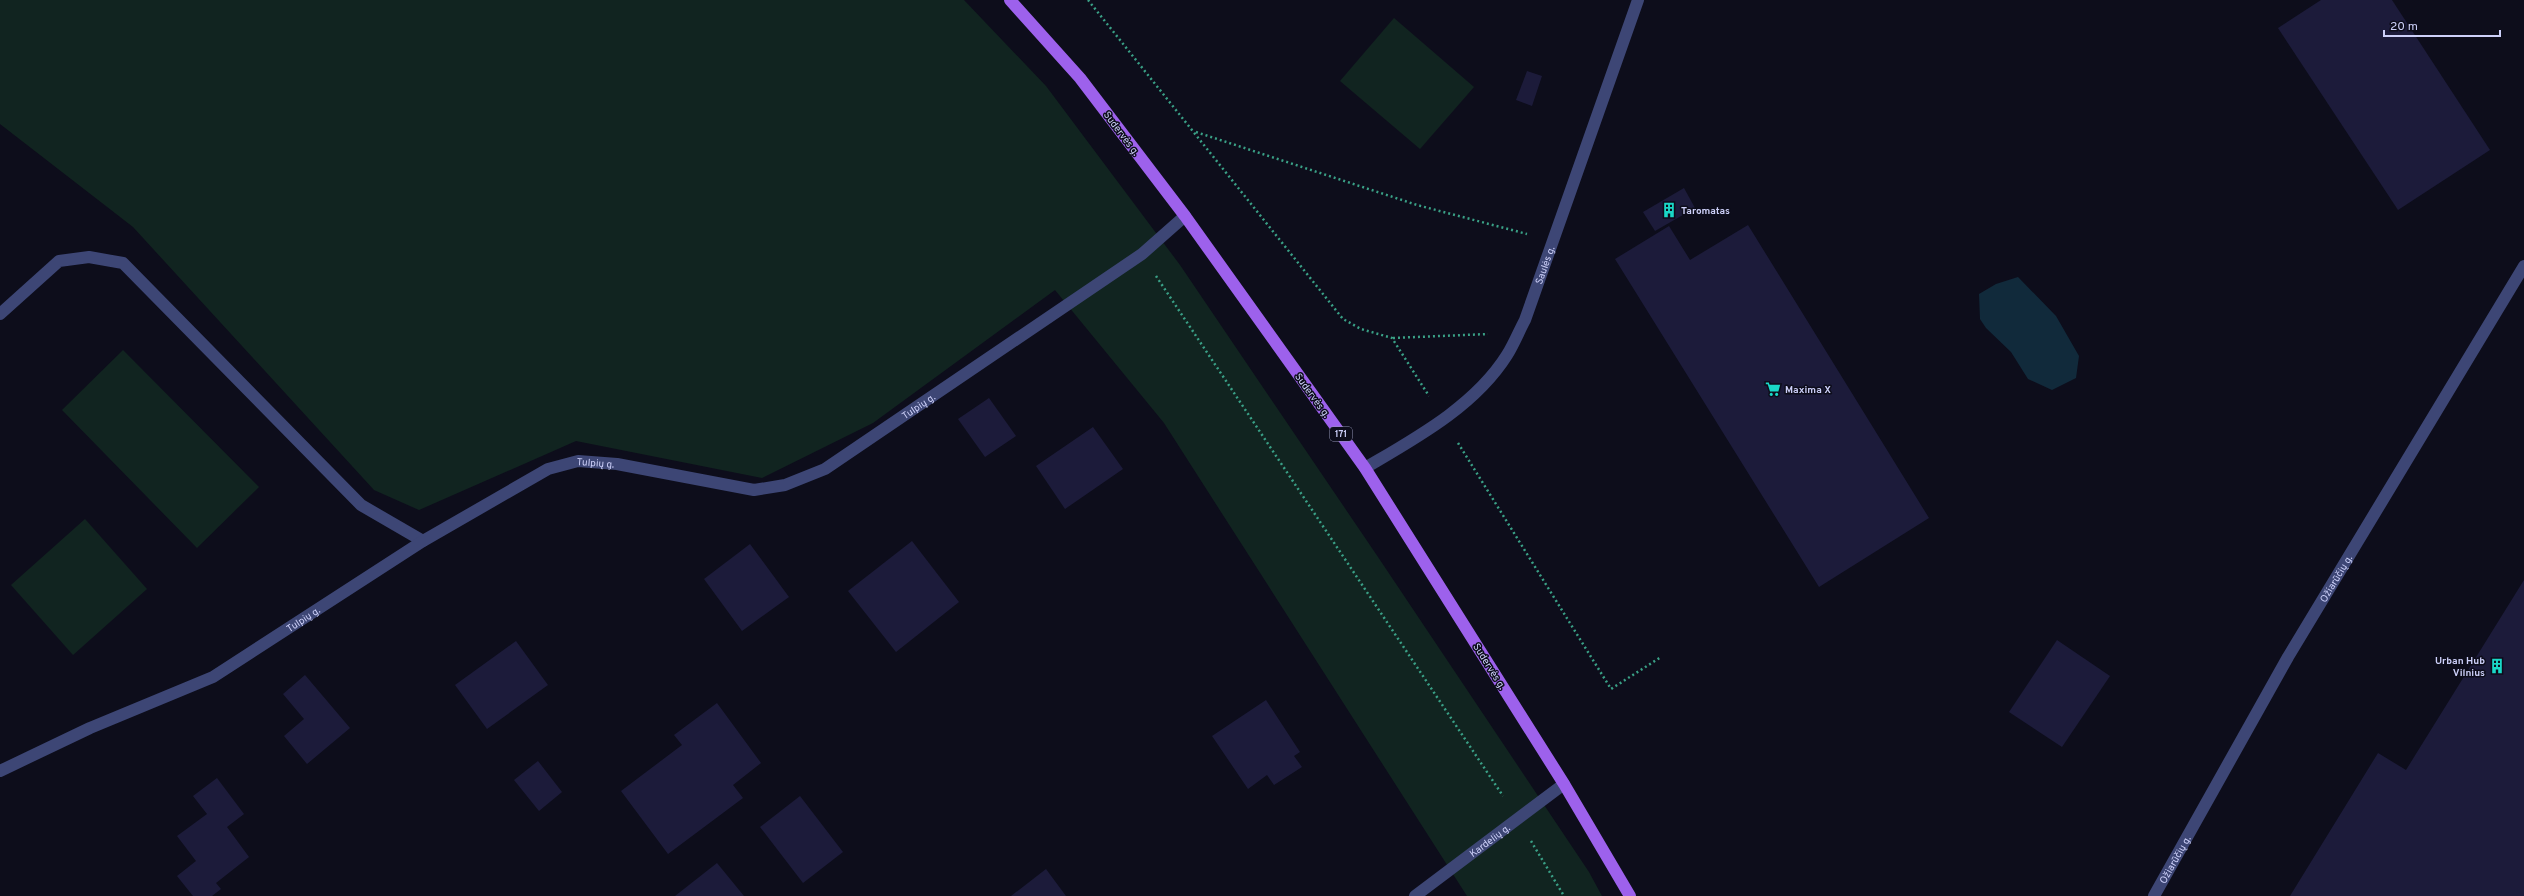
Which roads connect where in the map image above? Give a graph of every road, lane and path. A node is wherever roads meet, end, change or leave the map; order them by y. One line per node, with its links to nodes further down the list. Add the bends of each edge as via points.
1 (1010, 0): 5 (main road, Sudervės g. / 171, via 1080,78)
2 (1088, 0): 4 (path)
3 (1638, 0): 6 (street, Saulės g.)
4 (1194, 132): 6 (path, via 1417,204); 11 (path, via 1343,319 1361,329)
5 (1185, 216): 7 (street, Tulpių g.); 13 (main road, Sudervės g. / 171)
6 (1553, 240): 10 (street, Saulės g.)
7 (1142, 254): 14 (street, Tulpių g., via 825,469 785,485 754,490 617,464 578,461 548,470); 18 (path)
8 (2524, 266): 22 (street, Ožiarūčių g., via 2288,657)
9 (0, 314): 14 (street, via 59,261 89,257 123,263 361,505)
10 (1524, 320): 11 (path, via 1489,334); 12 (street, Saulės g., via 1507,356 1477,390)
11 (1392, 338): 12 (path)
12 (1443, 419): 13 (street, Saulės g.); 15 (path, via 1611,689)
13 (1365, 468): 17 (main road, Sudervės g. / 171)
14 (423, 541): 16 (street, Tulpių g., via 213,678 90,728)
15 (1661, 657)
16 (0, 771)
17 (1564, 784): 18 (street, Kardelių g.); 21 (main road, Sudervės g. / 171)
18 (1517, 818): 19 (street, Kardelių g.); 20 (path)
19 (1415, 896)
20 (1564, 896)
21 (1630, 896)
22 (2154, 896)

